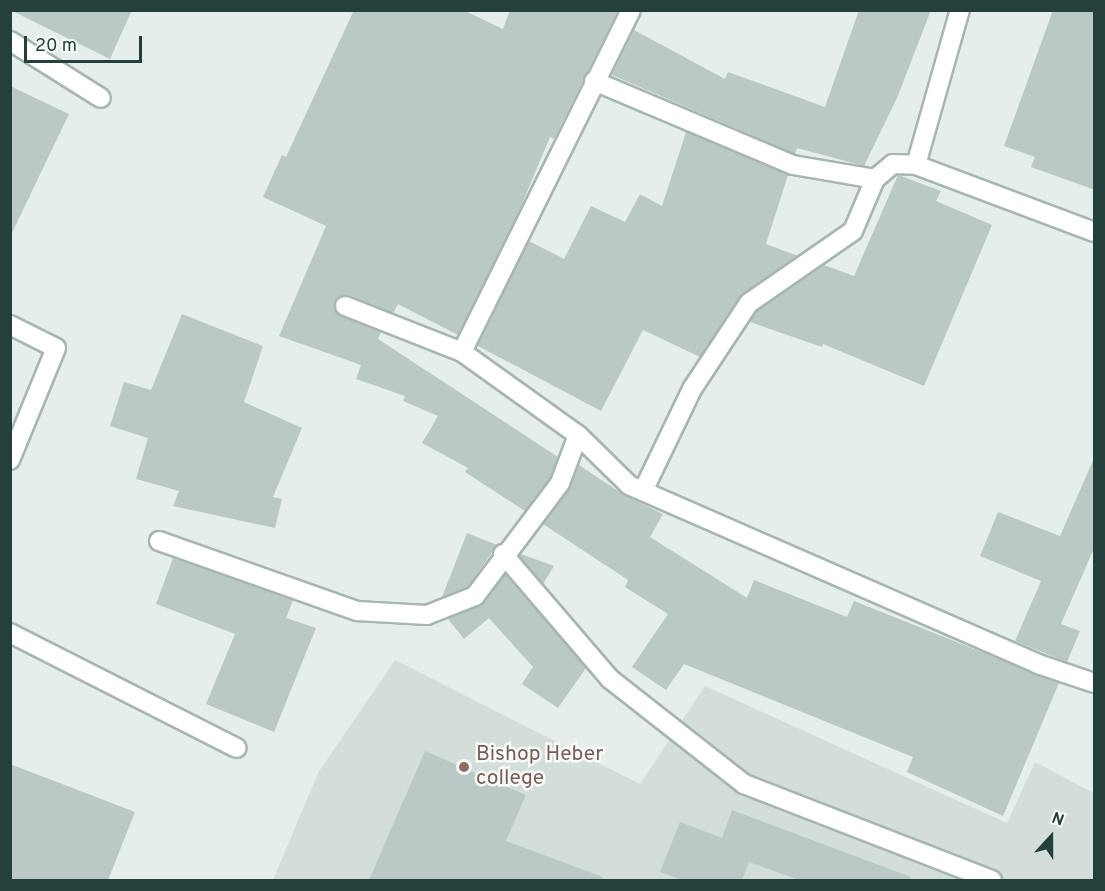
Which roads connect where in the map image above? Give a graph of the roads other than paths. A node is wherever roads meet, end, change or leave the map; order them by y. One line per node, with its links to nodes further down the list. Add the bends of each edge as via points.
1 (631, 10): 4 (street)
2 (960, 10): 6 (street)
3 (10, 41): 5 (street)
4 (594, 81): 7 (street, via 793,165); 11 (street)
5 (101, 98)
6 (916, 165): 7 (street, via 893,164); 8 (street)
7 (875, 179): 14 (street, via 853,231 748,303 692,389)
8 (1095, 232)
9 (345, 306): 11 (street)
10 (10, 325): 13 (street, via 56,348)
11 (462, 352): 12 (street)
12 (578, 435): 14 (street, via 629,485); 16 (street, via 560,483)
13 (10, 460)
14 (643, 491): 18 (street, via 1038,664)
15 (159, 542): 16 (street, via 357,611 427,615 475,596)
16 (503, 554): 20 (street, via 610,679 744,784)
17 (10, 633): 19 (street)
18 (1095, 682)
19 (237, 748)
20 (992, 880)

